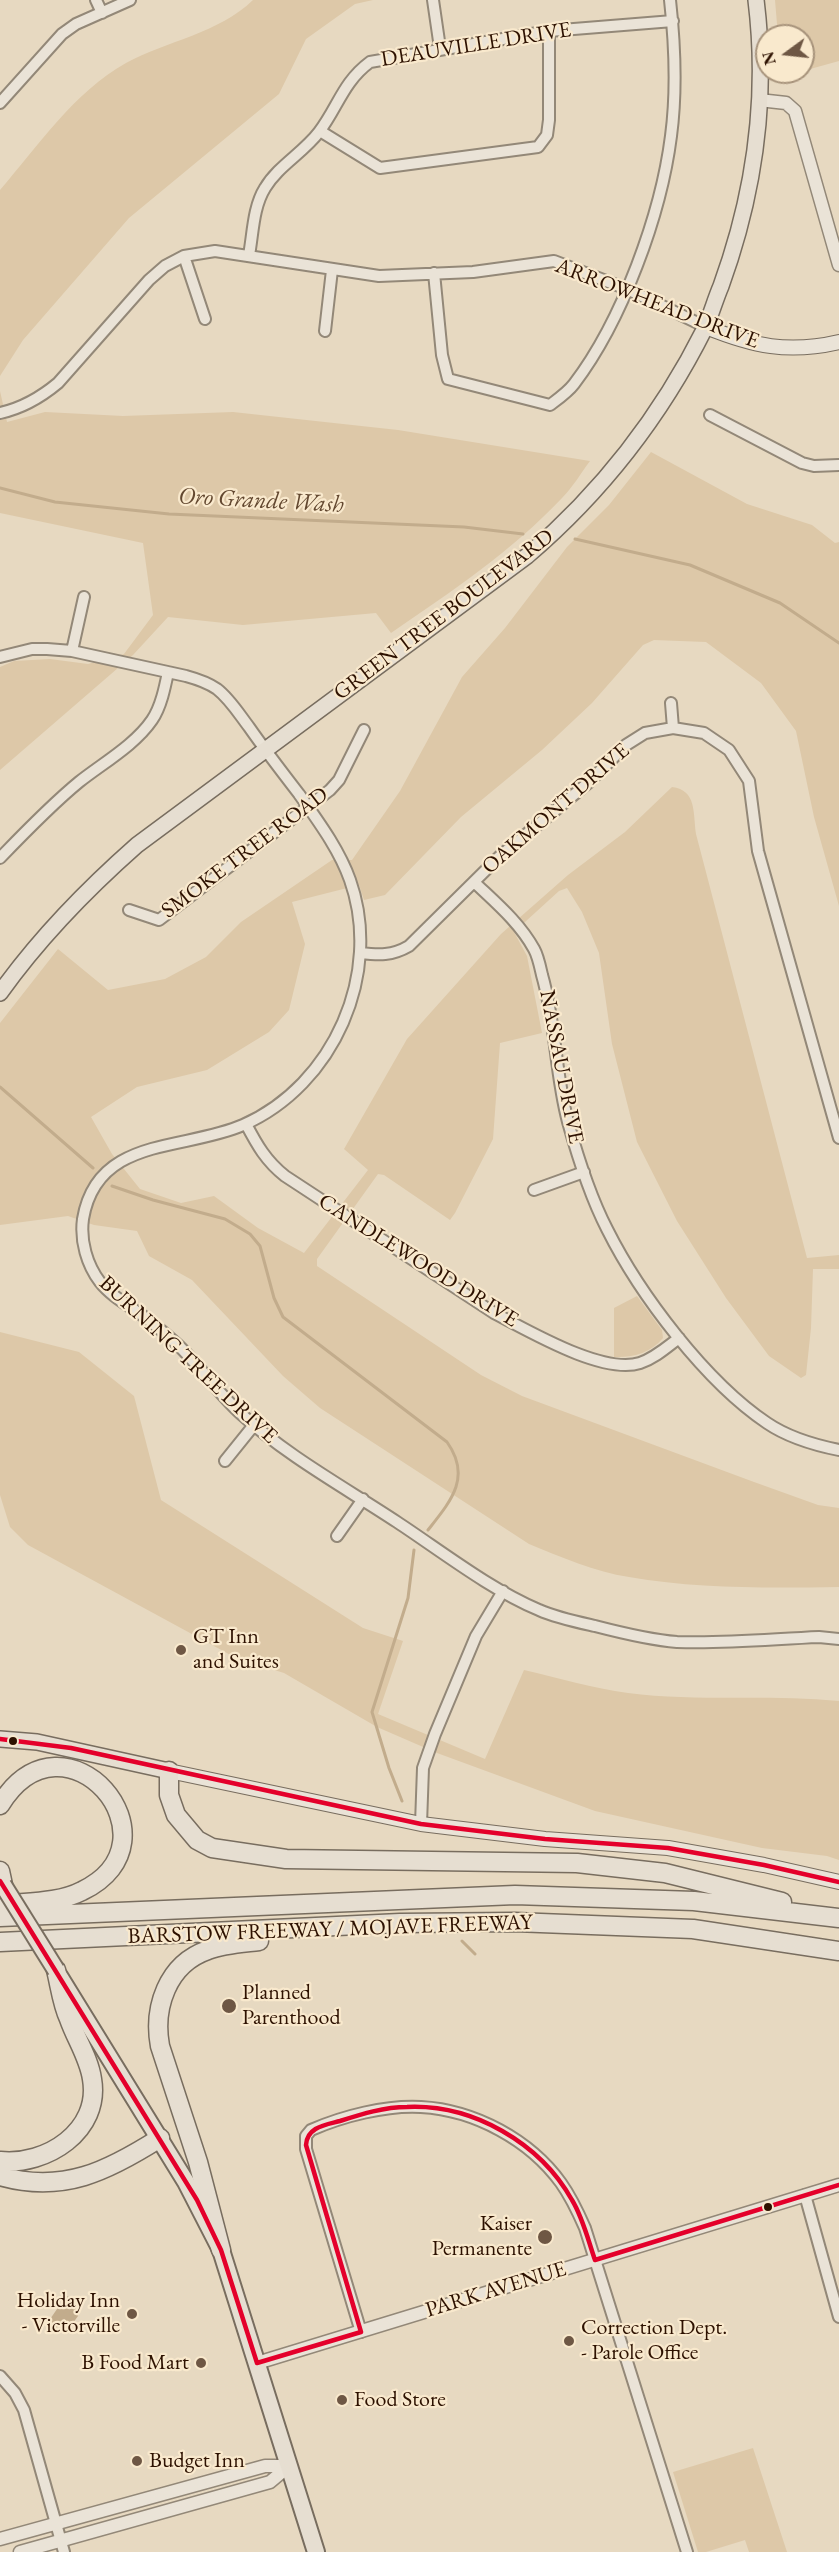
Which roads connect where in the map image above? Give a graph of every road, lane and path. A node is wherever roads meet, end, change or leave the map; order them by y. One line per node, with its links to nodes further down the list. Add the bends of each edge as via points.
1 (96, 0): 6 (street)
2 (130, 0): 6 (street)
3 (433, 0): 9 (street)
4 (670, 0): 7 (street)
5 (756, 0): 10 (main road, GREEN TREE BOULEVARD)
6 (102, 13): 11 (street, via 62,34)
7 (673, 21): 8 (street, DEAUVILLE DRIVE); 18 (street, via 670,145 652,223)
8 (549, 31): 9 (street, DEAUVILLE DRIVE); 12 (street, via 549,120 547,135 538,147 380,168)
9 (440, 48): 12 (street, DEAUVILLE DRIVE, via 370,62 346,85)
10 (759, 100): 15 (street, via 786,103 795,111); 20 (main road, GREEN TREE BOULEVARD, via 752,167 739,231)
11 (0, 103)
12 (320, 131): 13 (street, DEAUVILLE DRIVE, via 265,188 257,207)
13 (249, 255): 14 (street, ARROWHEAD DRIVE, via 215,251); 16 (street, ARROWHEAD DRIVE)
14 (184, 256): 19 (street); 23 (street, ARROWHEAD DRIVE, via 149,280 58,383 17,409)
15 (839, 265)
16 (332, 270): 17 (street, ARROWHEAD DRIVE, via 380,276); 21 (street)
17 (434, 273): 18 (street, ARROWHEAD DRIVE, via 554,261); 18 (street, via 448,379 550,405 573,386)
18 (627, 289): 20 (street, ARROWHEAD DRIVE)
19 (205, 319)
20 (706, 327): 22 (main road, ARROWHEAD DRIVE, via 751,343 791,349); 33 (main road, GREEN TREE BOULEVARD, via 663,404 611,474 561,527)
21 (325, 331)
22 (839, 342)
23 (0, 413)
24 (710, 415): 25 (street, via 802,463)
25 (839, 465)
26 (84, 597): 27 (street)
27 (72, 651): 28 (street, BURNING TREE DRIVE, via 32,649); 29 (street, BURNING TREE DRIVE)
28 (0, 657)
29 (168, 672): 33 (street, BURNING TREE DRIVE, via 216,689); 35 (street, via 151,722 31,825)
30 (671, 703): 31 (street)
31 (673, 728): 36 (street, OAKMONT DRIVE, via 645,733 626,745); 41 (street, OAKMONT DRIVE, via 704,733 729,750 749,781 759,851)
32 (364, 730): 34 (street, SMOKE TREE ROAD, via 339,780)
33 (265, 748): 34 (street, BURNING TREE DRIVE); 39 (main road, GREEN TREE BOULEVARD, via 137,845 90,887 53,925)
34 (309, 808): 37 (street, SMOKE TREE ROAD, via 159,920); 38 (street, BURNING TREE DRIVE, via 351,880)
35 (0, 858)
36 (474, 882): 38 (street, OAKMONT DRIVE, via 409,946 385,955); 42 (street, NASSAU DRIVE, via 517,924 536,951 567,1120)
37 (129, 910)
38 (360, 953): 40 (street, BURNING TREE DRIVE, via 351,1004 332,1046 295,1090)
39 (0, 993)
40 (246, 1124): 44 (street, CANDLEWOOD DRIVE, via 259,1150 285,1176 518,1325 614,1365 639,1364); 45 (street, BURNING TREE DRIVE, via 135,1153 120,1161 96,1185 86,1204 82,1232 88,1262 109,1292 177,1345)
41 (839, 1137)
42 (584, 1172): 43 (street); 44 (street, NASSAU DRIVE, via 607,1228)
43 (534, 1190)
44 (679, 1338): 46 (street, NASSAU DRIVE, via 728,1393 769,1424 810,1444)
45 (254, 1425): 47 (street); 48 (street, BURNING TREE DRIVE, via 269,1439)
46 (839, 1450)
47 (225, 1461)
48 (363, 1499): 49 (street); 50 (street, BURNING TREE DRIVE)
49 (337, 1536)
50 (503, 1591): 51 (street, BURNING TREE DRIVE, via 539,1610 577,1622 665,1640); 55 (street, via 476,1636 423,1768)
51 (839, 1639)
52 (0, 1739): 53 (main road, via 37,1742)
53 (169, 1771): 55 (main road); 60 (highway, via 176,1815 197,1839 212,1848 286,1859 577,1863 665,1873)
54 (0, 1805): 58 (highway, via 31,1774 62,1768 78,1771 102,1785 115,1802 122,1836 111,1868 82,1891 66,1897)
55 (421, 1824): 57 (main road, via 668,1848)
56 (1, 1879): 66 (highway, bridge)
57 (839, 1881)
58 (0, 1905)
59 (0, 1917): 60 (highway, BARSTOW FREEWAY / MOJAVE FREEWAY, via 515,1895 694,1901)
60 (839, 1917)
61 (400, 1923): 62 (highway, BARSTOW FREEWAY / MOJAVE FREEWAY); 65 (highway, BARSTOW FREEWAY / MOJAVE FREEWAY, via 515,1922 693,1929); 72 (highway, via 207,1950 183,1966 162,1994 157,2029 160,2046 198,2162)
62 (90, 1939): 63 (highway, BARSTOW FREEWAY / MOJAVE FREEWAY); 64 (highway)
63 (0, 1942)
64 (0, 1950)
65 (839, 1951)
66 (56, 1970): 67 (highway); 68 (highway, via 67,2016 90,2068 90,2106 77,2130 58,2149 25,2162)
67 (160, 2138): 69 (highway, via 118,2164 74,2179 38,2182); 72 (highway)
68 (0, 2162)
69 (0, 2176)
70 (839, 2185): 71 (street, PARK AVENUE)
71 (805, 2195): 73 (street, PARK AVENUE); 74 (street)
72 (221, 2250): 76 (highway)
73 (595, 2260): 75 (street, PARK AVENUE); 75 (street, via 585,2228 560,2182 514,2138 485,2122 421,2106 380,2110 319,2127 310,2130 305,2142); 84 (street)
74 (839, 2317)
75 (361, 2332): 76 (street, PARK AVENUE)
76 (257, 2363): 78 (highway)
77 (0, 2376): 79 (street, via 24,2410)
78 (289, 2466): 79 (street, via 265,2466); 81 (street, via 270,2482); 83 (highway)
79 (56, 2523): 80 (street); 81 (street)
80 (0, 2539)
81 (63, 2547): 82 (street)
82 (20, 2552)
83 (316, 2552)
84 (687, 2552)

